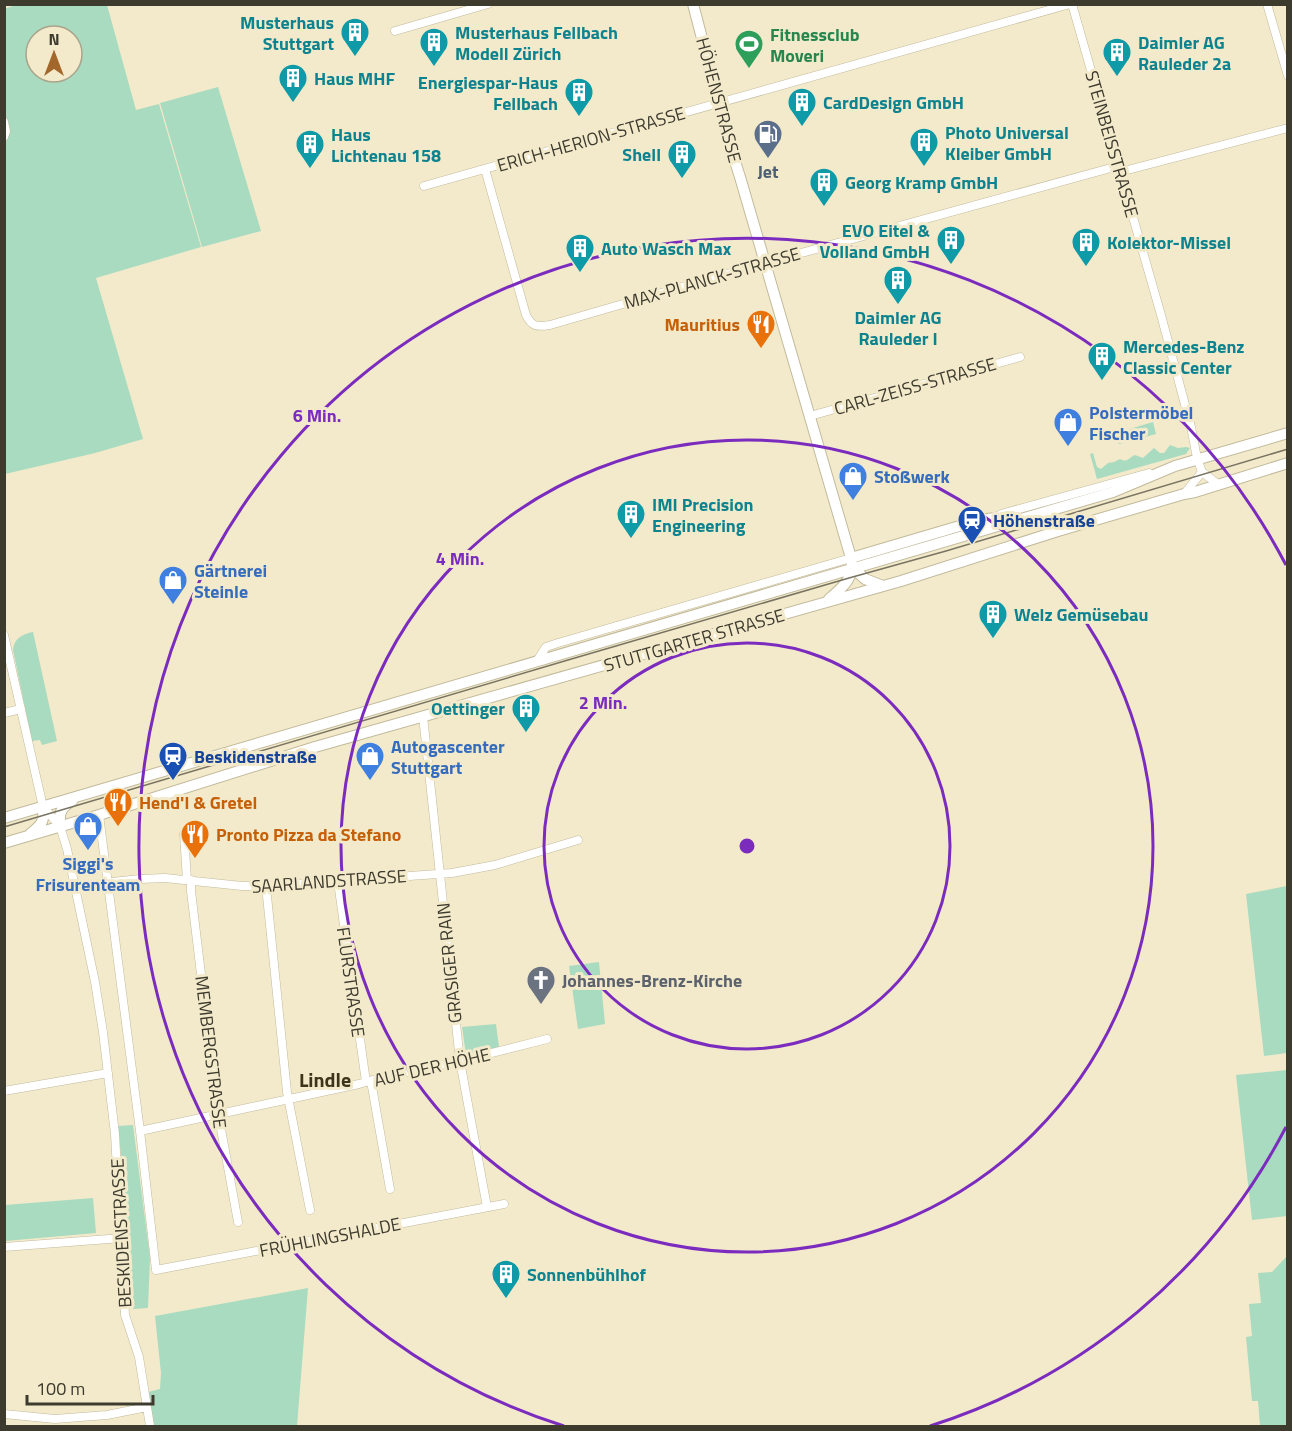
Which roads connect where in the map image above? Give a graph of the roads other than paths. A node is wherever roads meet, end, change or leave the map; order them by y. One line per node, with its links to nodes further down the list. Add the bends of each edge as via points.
1 (488, 4): 5 (street)
2 (693, 4): 7 (main road, HÖHENSTRASSE)
3 (1071, 4): 7 (street, ERICH-HERION-STRASSE); 12 (street, STEINBEISSTRASSE)
4 (1267, 4): 6 (street)
5 (395, 31)
6 (1287, 76)
7 (718, 103): 11 (street, ERICH-HERION-STRASSE); 14 (main road, HÖHENSTRASSE)
8 (4, 122): 10 (street)
9 (1287, 128): 12 (street, MAX-PLANCK-STRASSE)
10 (4, 137)
11 (485, 169): 13 (street, ERICH-HERION-STRASSE); 14 (street, MAX-PLANCK-STRASSE, via 526,315 538,326)
12 (1119, 169): 14 (street, MAX-PLANCK-STRASSE); 18 (street, STEINBEISSTRASSE)
13 (424, 186)
14 (765, 263): 16 (main road, HÖHENSTRASSE)
15 (1020, 357): 16 (street, CARL-ZEISS-STRASSE)
16 (810, 416): 26 (main road, HÖHENSTRASSE)
17 (1287, 433): 18 (main road, STUTTGARTER STRASSE)
18 (1197, 458): 20 (main road, STUTTGARTER STRASSE); 21 (street, STEINBEISSTRASSE)
19 (1287, 463): 22 (main road, STUTTGARTER STRASSE)
20 (1175, 466): 24 (main road, STUTTGARTER STRASSE, via 1113,492); 25 (street, STUTTGARTER STRASSE)
21 (1205, 475): 22 (street); 23 (street)
22 (1219, 485): 23 (main road, STUTTGARTER STRASSE)
23 (1184, 494): 27 (main road, STUTTGARTER STRASSE)
24 (1050, 511): 25 (main road); 26 (main road, STUTTGARTER STRASSE)
25 (980, 520): 26 (main road)
26 (852, 563): 27 (main road, via 865,579); 28 (main road, via 845,584); 33 (main road, STUTTGARTER STRASSE)
27 (883, 586): 28 (main road, STUTTGARTER STRASSE)
28 (827, 602): 32 (main road, STUTTGARTER STRASSE)
29 (4, 635): 30 (street)
30 (21, 709): 31 (street); 34 (street)
31 (4, 713)
32 (423, 716): 35 (main road, STUTTGARTER STRASSE); 42 (street, GRASIGER RAIN)
33 (76, 797): 34 (main road, STUTTGARTER STRASSE); 37 (main road, via 61,812)
34 (43, 807): 36 (main road, STUTTGARTER STRASSE); 37 (street); 39 (main road, via 43,821)
35 (99, 815): 37 (main road, STUTTGARTER STRASSE); 45 (street, BESKIDENSTRASSE)
36 (4, 818)
37 (60, 826): 39 (main road, STUTTGARTER STRASSE); 46 (street, BESKIDENSTRASSE)
38 (184, 834): 43 (street, MEMBERGSTRASSE)
39 (28, 836): 41 (main road, STUTTGARTER STRASSE)
40 (578, 840): 42 (street, SAARLANDSTRASSE, via 495,865)
41 (4, 843)
42 (440, 873): 44 (street, SAARLANDSTRASSE); 49 (street, GRASIGER RAIN)
43 (189, 880): 45 (street, SAARLANDSTRASSE); 47 (street, SAARLANDSTRASSE); 54 (street, MEMBERGSTRASSE)
44 (338, 882): 47 (street, SAARLANDSTRASSE); 51 (street, FLURSTRASSE)
45 (107, 883): 46 (street, SAARLANDSTRASSE); 55 (street, BESKIDENSTRASSE)
46 (76, 886): 50 (street, BESKIDENSTRASSE)
47 (266, 886): 53 (street)
48 (547, 1039): 49 (street, AUF DER HÖHE)
49 (460, 1061): 51 (street, AUF DER HÖHE); 58 (street, GRASIGER RAIN)
50 (108, 1073): 52 (street); 61 (street, BESKIDENSTRASSE)
51 (368, 1082): 53 (street, AUF DER HÖHE); 56 (street, FLURSTRASSE)
52 (4, 1090)
53 (288, 1100): 54 (street, AUF DER HÖHE); 59 (street)
54 (218, 1115): 55 (street, AUF DER HÖHE); 60 (street, MEMBERGSTRASSE)
55 (140, 1131): 63 (street, BESKIDENSTRASSE)
56 (390, 1189)
57 (504, 1204): 58 (street, FRÜHLINGSHALDE)
58 (487, 1208): 63 (street, FRÜHLINGSHALDE)
59 (310, 1210)
60 (238, 1222)
61 (122, 1238): 62 (street); 64 (street, BESKIDENSTRASSE, via 125,1315 140,1357)
62 (4, 1247)
63 (156, 1270)
64 (147, 1407): 65 (street, via 55,1419); 66 (street, BESKIDENSTRASSE)
65 (4, 1414)
66 (150, 1426)

